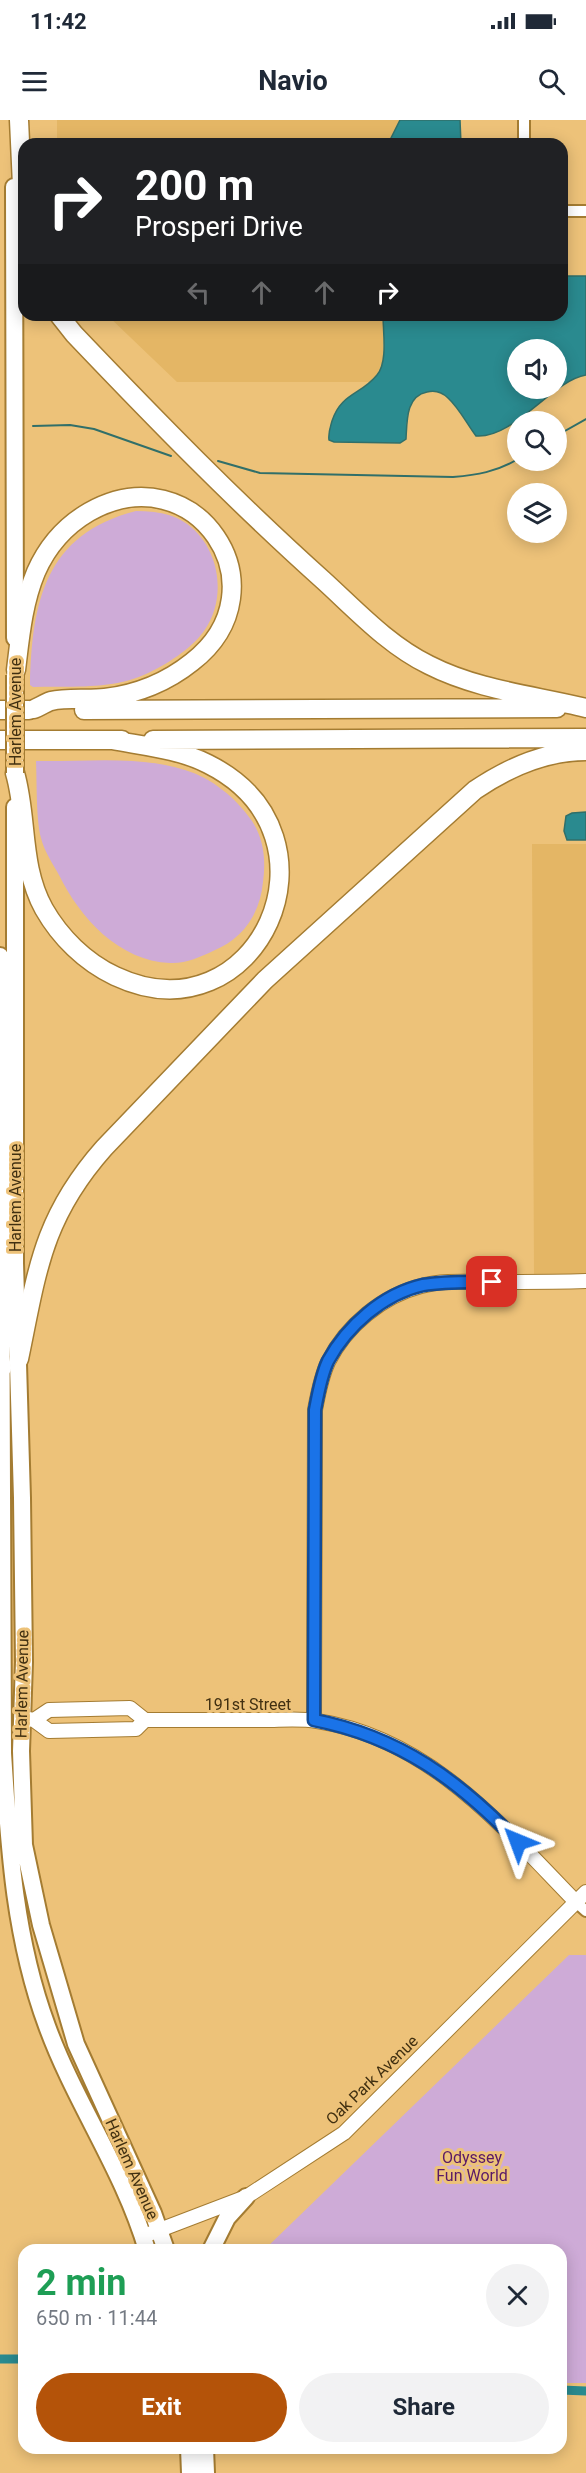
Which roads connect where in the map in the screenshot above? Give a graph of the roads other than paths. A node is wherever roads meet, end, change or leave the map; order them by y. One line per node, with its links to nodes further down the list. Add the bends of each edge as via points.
1 (14, 120): 9 (main road, Harlem Avenue)
2 (19, 120): 4 (highway)
3 (524, 120): 5 (street)
4 (20, 138)
5 (524, 138)
6 (568, 211): 7 (street)
7 (586, 211)
8 (64, 321): 10 (highway, via 204,468 396,644 465,681)
9 (15, 673): 11 (highway, via 26,604 36,573 54,543 83,516 125,498 157,498 190,510 216,536 228,561 231,598 220,630 203,652 168,678 139,691 105,698 51,701); 17 (main road, Harlem Avenue, bridge)
10 (586, 708): 11 (highway)
11 (34, 709): 12 (highway)
12 (0, 710)
13 (586, 738): 15 (highway)
14 (0, 740): 15 (highway)
15 (112, 740): 17 (highway, via 177,753 210,765 242,787 270,825 280,866 274,912 255,947 216,977 173,988 136,985 98,967 69,942 50,918 33,883)
16 (586, 751): 20 (highway, via 558,753 513,767 467,796 265,980 104,1148 82,1173 47,1236)
17 (15, 773): 20 (main road, Harlem Avenue, via 15,1263)
18 (0, 956): 21 (main road, Harlem Avenue)
19 (586, 1281): 25 (street, via 446,1282 421,1286 376,1306 340,1342 327,1363 315,1410)
20 (19, 1359): 23 (main road, Harlem Avenue)
21 (1, 1363): 22 (main road, Harlem Avenue)
22 (1, 1718): 23 (street, 191st Street); 30 (main road, Harlem Avenue, via 11,1872 31,1977 46,2025 135,2213)
23 (28, 1719): 24 (street, 191st Street, via 49,1710 130,1708); 24 (street, 191st Street, via 49,1731 136,1729); 29 (main road, Harlem Avenue, via 24,1845 41,1926 76,2044)
24 (145, 1720): 25 (street, 191st Street)
25 (314, 1720): 27 (street, 191st Street, via 385,1741 439,1771 489,1812)
26 (586, 1892): 27 (street, Oak Park Avenue)
27 (581, 1907): 28 (street, Oak Park Avenue, via 344,2133)
28 (246, 2197): 29 (street, Oak Park Avenue); 32 (main road, via 227,2218)
29 (159, 2230): 30 (street, Oak Park Avenue); 31 (main road, Harlem Avenue)
30 (145, 2243)
31 (164, 2244)
32 (214, 2244)
33 (189, 2454): 35 (main road)
34 (205, 2454): 36 (main road)
35 (190, 2473)
36 (206, 2473)

